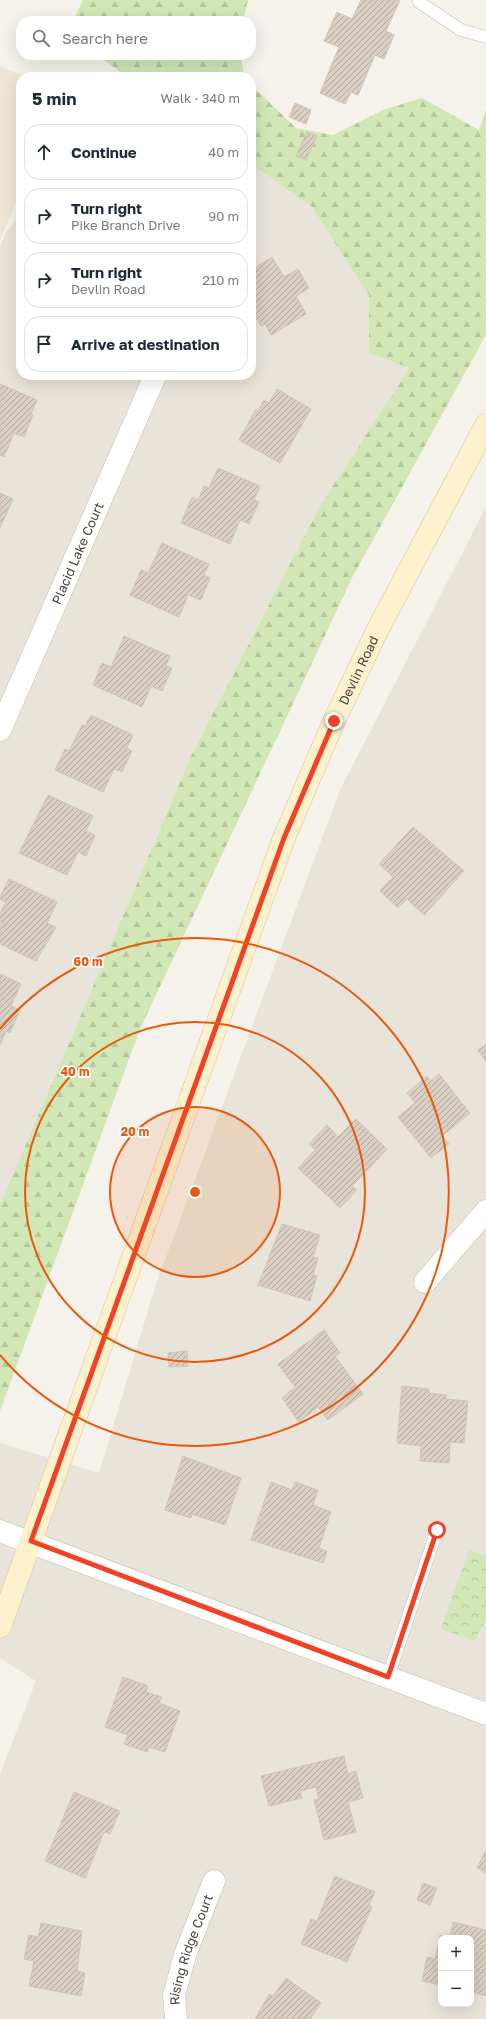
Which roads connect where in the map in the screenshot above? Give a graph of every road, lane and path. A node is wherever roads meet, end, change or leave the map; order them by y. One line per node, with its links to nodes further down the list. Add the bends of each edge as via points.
1 (419, 2): 2 (lane, via 461,30)
2 (486, 37)
3 (153, 380): 5 (street, Placid Lake Court)
4 (486, 425): 10 (main road, Devlin Road, via 378,629 334,721 284,838)
5 (0, 730)
6 (486, 1211): 7 (street)
7 (425, 1282)
8 (437, 1530): 12 (lane)
9 (0, 1531): 10 (street)
10 (31, 1541): 11 (main road, Devlin Road); 12 (street)
11 (0, 1627)
12 (388, 1677): 13 (street)
13 (486, 1714)
14 (214, 1881): 15 (street, Rising Ridge Court, via 182,1966 174,1995)
15 (176, 2019)

